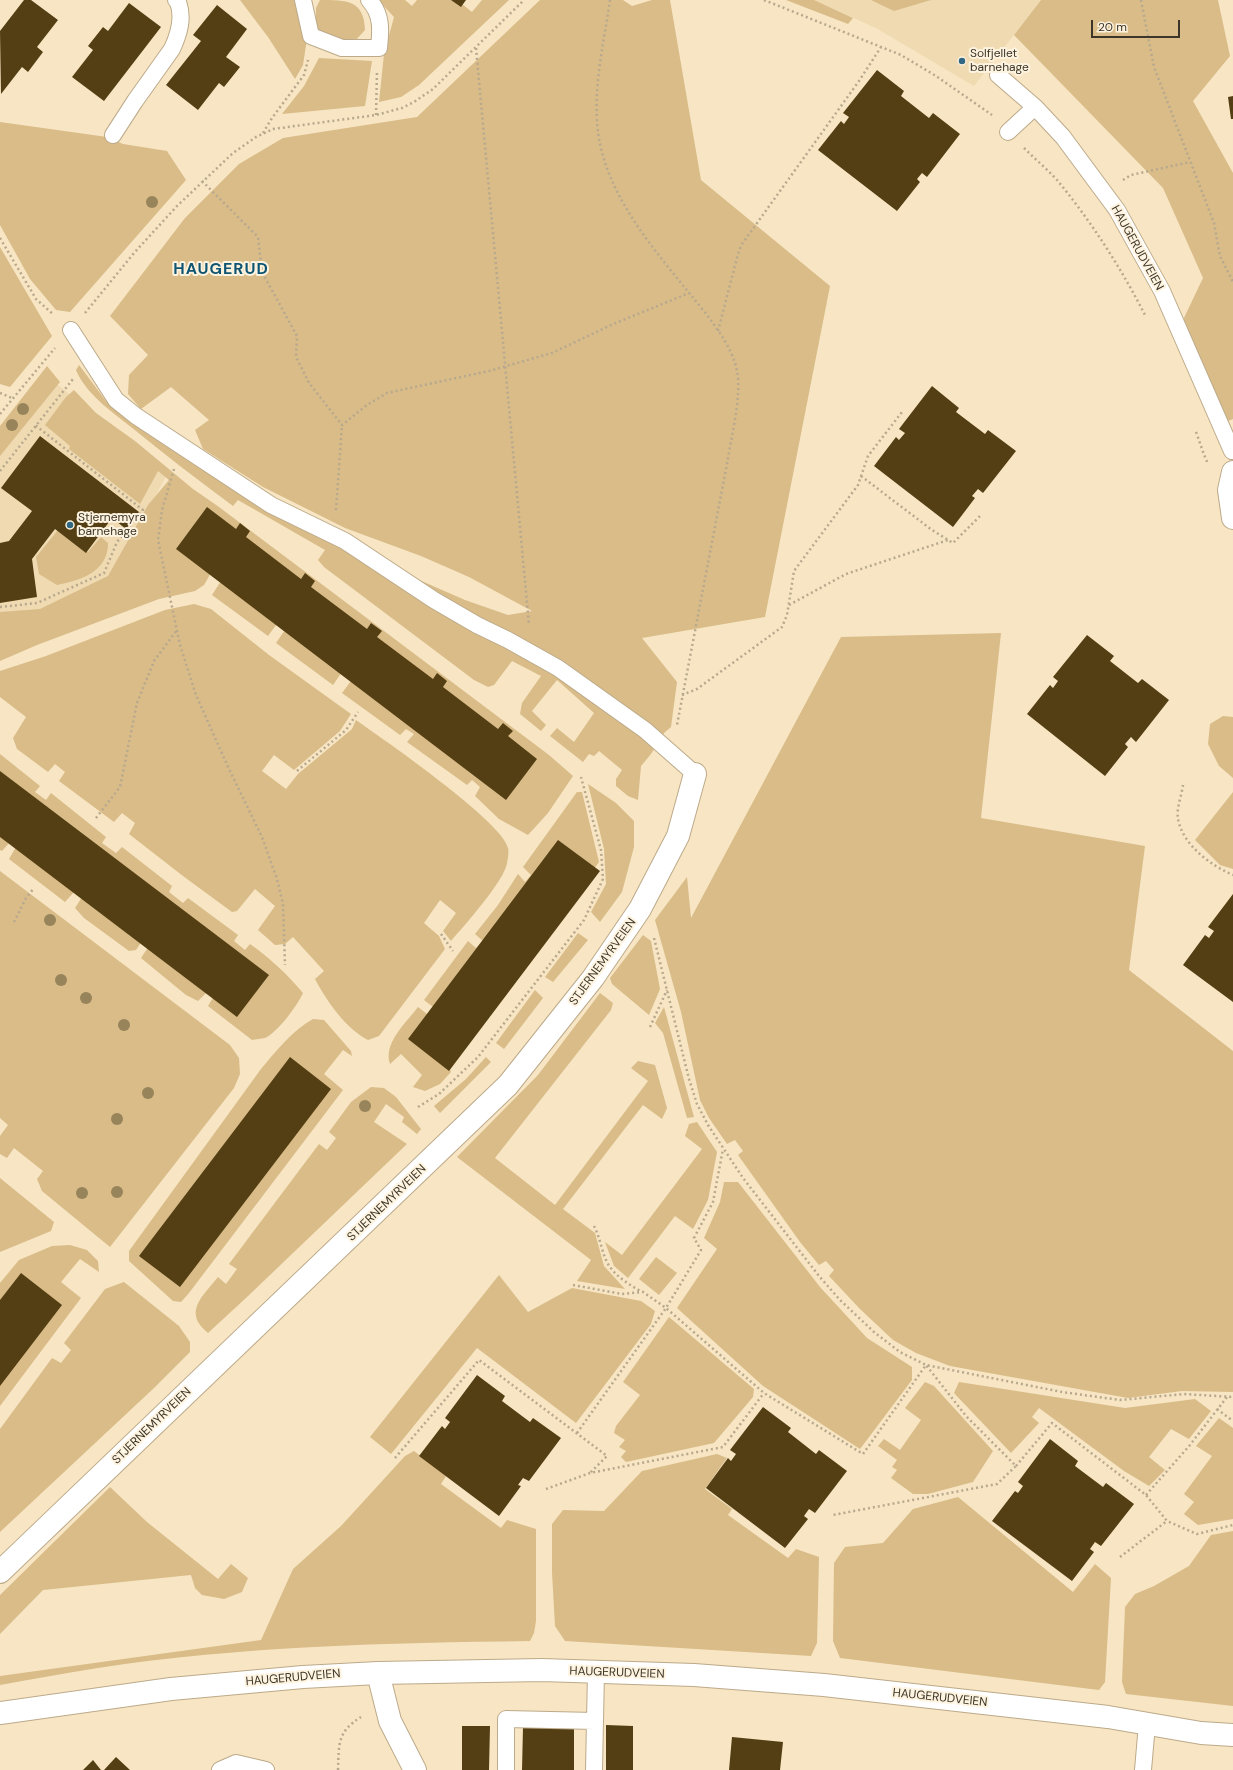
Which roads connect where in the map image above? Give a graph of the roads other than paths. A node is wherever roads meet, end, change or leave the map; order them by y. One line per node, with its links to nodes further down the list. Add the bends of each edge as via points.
1 (176, 0): 7 (lane, via 181,15 177,39)
2 (304, 0): 3 (lane, via 311,36 342,48 379,48 379,16)
3 (369, 0)
4 (998, 75): 5 (lane, HAUGERUDVEIEN)
5 (1035, 107): 6 (lane); 9 (lane, HAUGERUDVEIEN, via 1062,136 1117,210 1162,291)
6 (1008, 132)
7 (113, 135)
8 (71, 330): 12 (lane, via 116,400 136,416 271,506 345,541 440,604 558,668 645,730)
9 (1232, 451)
10 (1233, 472): 11 (street, via 1229,490)
11 (1233, 518)
12 (695, 774): 13 (street, STJERNEMYRVEIEN, via 678,836 640,909 593,978 508,1085)
13 (0, 1572)
14 (596, 1672): 15 (street, HAUGERUDVEIEN, via 535,1670); 17 (lane); 18 (street, HAUGERUDVEIEN, via 694,1675 824,1685 1108,1717)
15 (378, 1673): 16 (street, HAUGERUDVEIEN, via 171,1689); 22 (street, via 390,1721)
16 (0, 1714)
17 (595, 1721): 23 (lane, via 506,1719); 24 (lane)
18 (1147, 1724): 19 (street, HAUGERUDVEIEN, via 1201,1733); 25 (lane)
19 (1233, 1735)
20 (220, 1770): 21 (lane, via 236,1763)
21 (266, 1770)
22 (414, 1770)
23 (506, 1770)
24 (594, 1770)
25 (1143, 1770)

